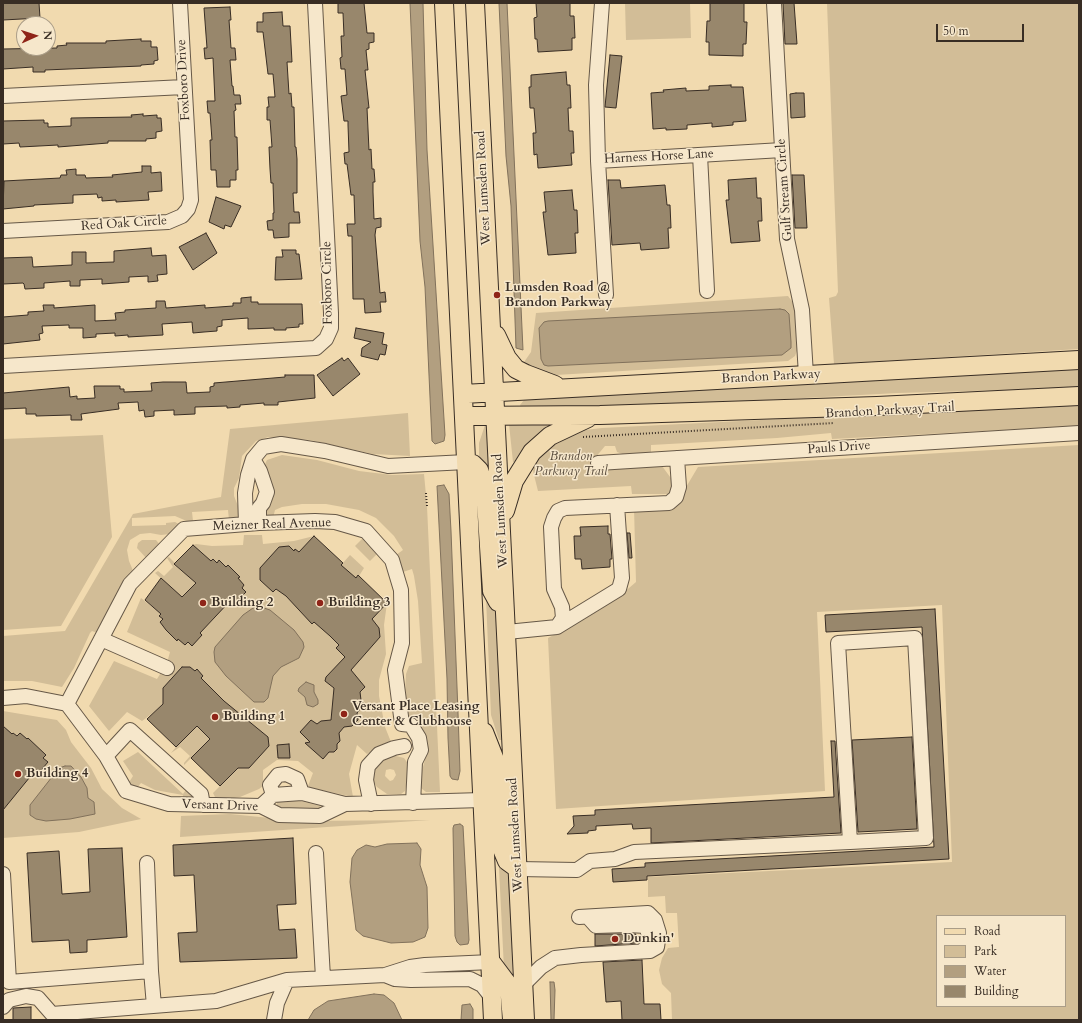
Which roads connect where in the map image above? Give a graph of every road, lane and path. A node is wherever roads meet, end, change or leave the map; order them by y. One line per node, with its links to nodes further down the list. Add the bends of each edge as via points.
1 (180, 3): 7 (street, Foxboro Drive)
2 (315, 3): 18 (street, Foxboro Circle, via 331,314 331,328 326,339 316,348)
3 (444, 3): 22 (main road)
4 (475, 3): 16 (main road, West Lumsden Road)
5 (602, 3): 12 (street, Harness Horse Lane, via 596,85)
6 (774, 3): 9 (street, Gulf Stream Circle)
7 (184, 87): 8 (street); 11 (street, Foxboro Drive)
8 (3, 96)
9 (782, 150): 10 (street, Harness Horse Lane); 19 (street, Gulf Stream Circle, via 787,239 802,310)
10 (700, 155): 12 (street, Harness Horse Lane); 14 (street)
11 (188, 158): 13 (street, Red Oak Circle, via 191,200 188,209 174,220)
12 (598, 161): 15 (street)
13 (3, 231)
14 (707, 291)
15 (606, 294)
16 (492, 322): 20 (main road, via 500,345 516,369); 21 (main road, West Lumsden Road)
17 (1079, 360): 19 (main road, Brandon Parkway)
18 (3, 366)
19 (806, 375): 20 (main road, Brandon Parkway)
20 (564, 387): 21 (main road, Brandon Parkway)
21 (494, 392): 22 (main road, Brandon Parkway); 26 (main road, West Lumsden Road)
22 (463, 394): 25 (main road)
23 (1079, 396): 24 (main road)
24 (600, 415): 26 (main road); 28 (main road)
25 (464, 416): 26 (main road); 32 (main road)
26 (496, 416): 40 (main road, West Lumsden Road)
27 (840, 423): 28 (path, Brandon Parkway Trail, via 576,438)
28 (559, 430): 40 (main road, via 540,443 522,465 514,481)
29 (1079, 433): 30 (street, Pauls Drive)
30 (677, 458): 33 (street, Pauls Drive); 36 (street, via 679,487 676,497 669,503)
31 (252, 459): 32 (street, via 264,447 280,444 325,451 388,466); 35 (street); 38 (street, via 260,471 267,492 264,503)
32 (466, 462): 41 (main road, via 476,466 483,477 492,591); 47 (main road)
33 (598, 463)
34 (426, 493): 37 (path)
35 (245, 505): 38 (street); 39 (street)
36 (617, 505): 42 (street, via 622,578 619,589); 42 (street, via 565,508 558,511 554,518 554,589 562,608 563,618)
37 (427, 506)
38 (259, 508): 39 (street)
39 (252, 524): 43 (street, Meizner Real Avenue, via 184,529 130,584); 48 (street, Meizner Real Avenue, via 336,522 366,531 392,560 401,590 402,643 395,670)
40 (501, 526): 41 (main road, West Lumsden Road)
41 (506, 623): 42 (street); 63 (main road, West Lumsden Road)
42 (557, 626)
43 (101, 639): 44 (street); 46 (street, Meizner Real Avenue)
44 (168, 668)
45 (3, 698): 46 (street, via 26,696)
46 (67, 704): 50 (street, Versant Drive)
47 (479, 722): 54 (main road); 63 (main road, via 495,760 502,849 507,861)
48 (402, 724): 49 (street, Meizner Real Avenue); 51 (street, via 411,724 419,738 421,750)
49 (404, 746): 51 (street, Meizner Real Avenue); 57 (street, via 379,754 368,766 366,780)
50 (106, 756): 58 (street, Versant Drive, via 126,791 169,804); 58 (street, via 130,730 202,794)
51 (415, 762): 55 (street)
52 (302, 793): 53 (street); 53 (street, via 297,779 286,774 278,775 270,785); 56 (street)
53 (272, 795): 59 (street)
54 (482, 800): 55 (street, Versant Drive); 66 (main road)
55 (413, 803): 57 (street, Versant Drive)
56 (345, 804): 57 (street, Versant Drive); 59 (street, Versant Drive, via 320,816 279,815)
57 (371, 804)
58 (203, 805): 59 (street, Versant Drive)
59 (261, 806)
60 (850, 842): 60 (street, via 926,838 914,638 838,643); 63 (street, via 634,852 615,860 590,861 577,870)
61 (316, 853): 69 (street)
62 (147, 863): 67 (street)
63 (518, 869): 72 (main road, West Lumsden Road)
64 (3, 874): 71 (street, via 9,982)
65 (583, 917): 72 (street, via 596,926 646,926 649,936 646,951 555,958 540,967)
66 (491, 962): 68 (street, via 425,965); 74 (main road); 79 (main road, via 509,986)
67 (151, 971): 71 (street); 75 (street)
68 (385, 975): 69 (street); 74 (street, via 395,979 411,980 470,979 482,985)
69 (323, 978): 70 (street)
70 (287, 980): 75 (street, via 216,1002); 77 (street, via 277,1003)
71 (26, 981): 73 (street)
72 (524, 984): 80 (main road, West Lumsden Road)
73 (26, 996): 75 (street, via 38,998 52,1014); 76 (street, via 9,1000)
74 (492, 999): 78 (main road)
75 (154, 1006)
76 (3, 1007)
77 (274, 1020)
78 (493, 1020)
79 (512, 1020)
80 (525, 1020)

